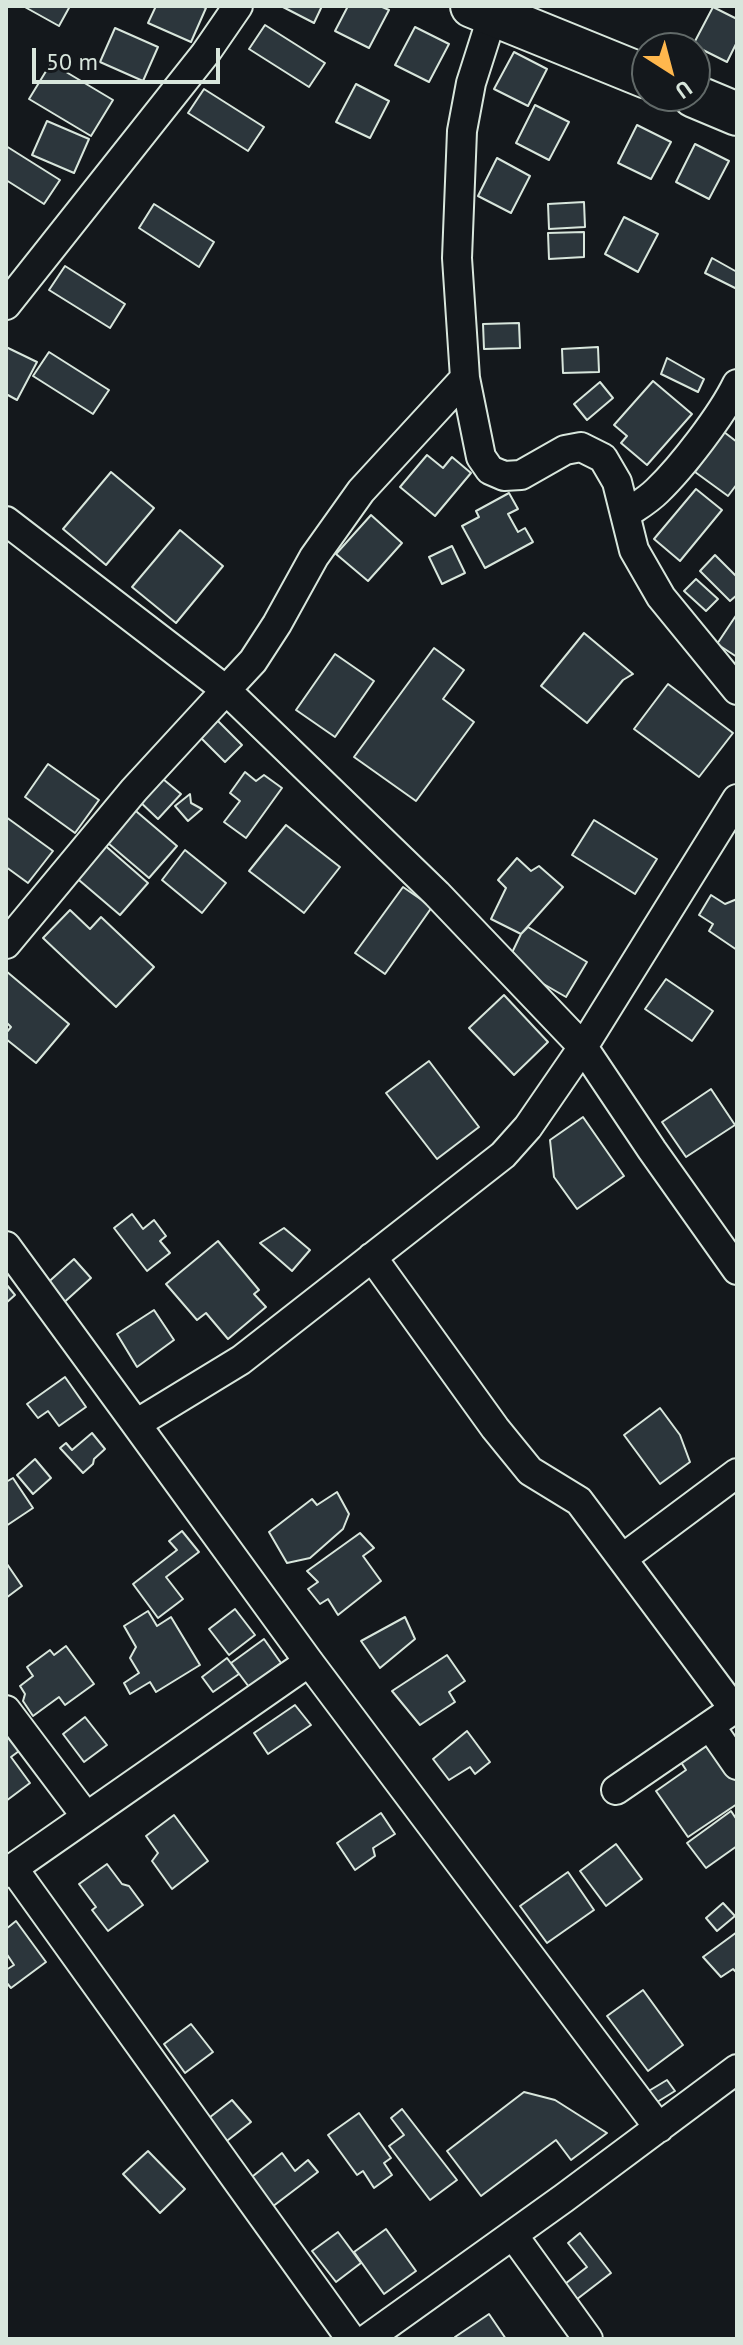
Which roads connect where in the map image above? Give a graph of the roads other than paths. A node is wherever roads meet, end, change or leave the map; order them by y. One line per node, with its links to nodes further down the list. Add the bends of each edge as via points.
1 (238, 6): 6 (street)
2 (482, 10): 3 (highway); 7 (street, via 462,131 457,258)
3 (631, 71)
4 (711, 103): 5 (highway)
5 (737, 114)
6 (6, 305)
7 (465, 378): 9 (street, via 481,457 490,470 521,475 565,450 581,447 603,458); 11 (street, via 361,491 314,557 253,661)
8 (737, 384): 9 (street, via 664,483)
9 (626, 514): 12 (street, via 634,550 661,597)
10 (6, 521): 11 (street)
11 (226, 690): 14 (street, via 134,790); 15 (street, via 437,894)
12 (737, 690)
13 (733, 813): 15 (street)
14 (6, 944)
15 (583, 1047): 17 (street, via 503,1155); 18 (street)
16 (6, 1246): 19 (street)
17 (372, 1257): 19 (street, via 241,1360); 21 (street, via 530,1471 579,1501)
18 (737, 1270)
19 (136, 1424): 22 (street)
20 (737, 1473): 21 (street)
21 (623, 1558): 23 (street)
22 (309, 1662): 28 (street); 31 (street)
23 (736, 1708): 25 (street)
24 (6, 1710): 28 (street)
25 (710, 1726): 26 (street); 27 (street)
26 (737, 1765)
27 (616, 1790)
28 (85, 1815): 29 (street)
29 (9, 1870): 33 (street)
30 (737, 2069): 31 (street)
31 (659, 2128): 32 (street)
32 (513, 2235): 34 (street); 35 (street)
33 (351, 2339)
34 (367, 2339)
35 (588, 2339)

